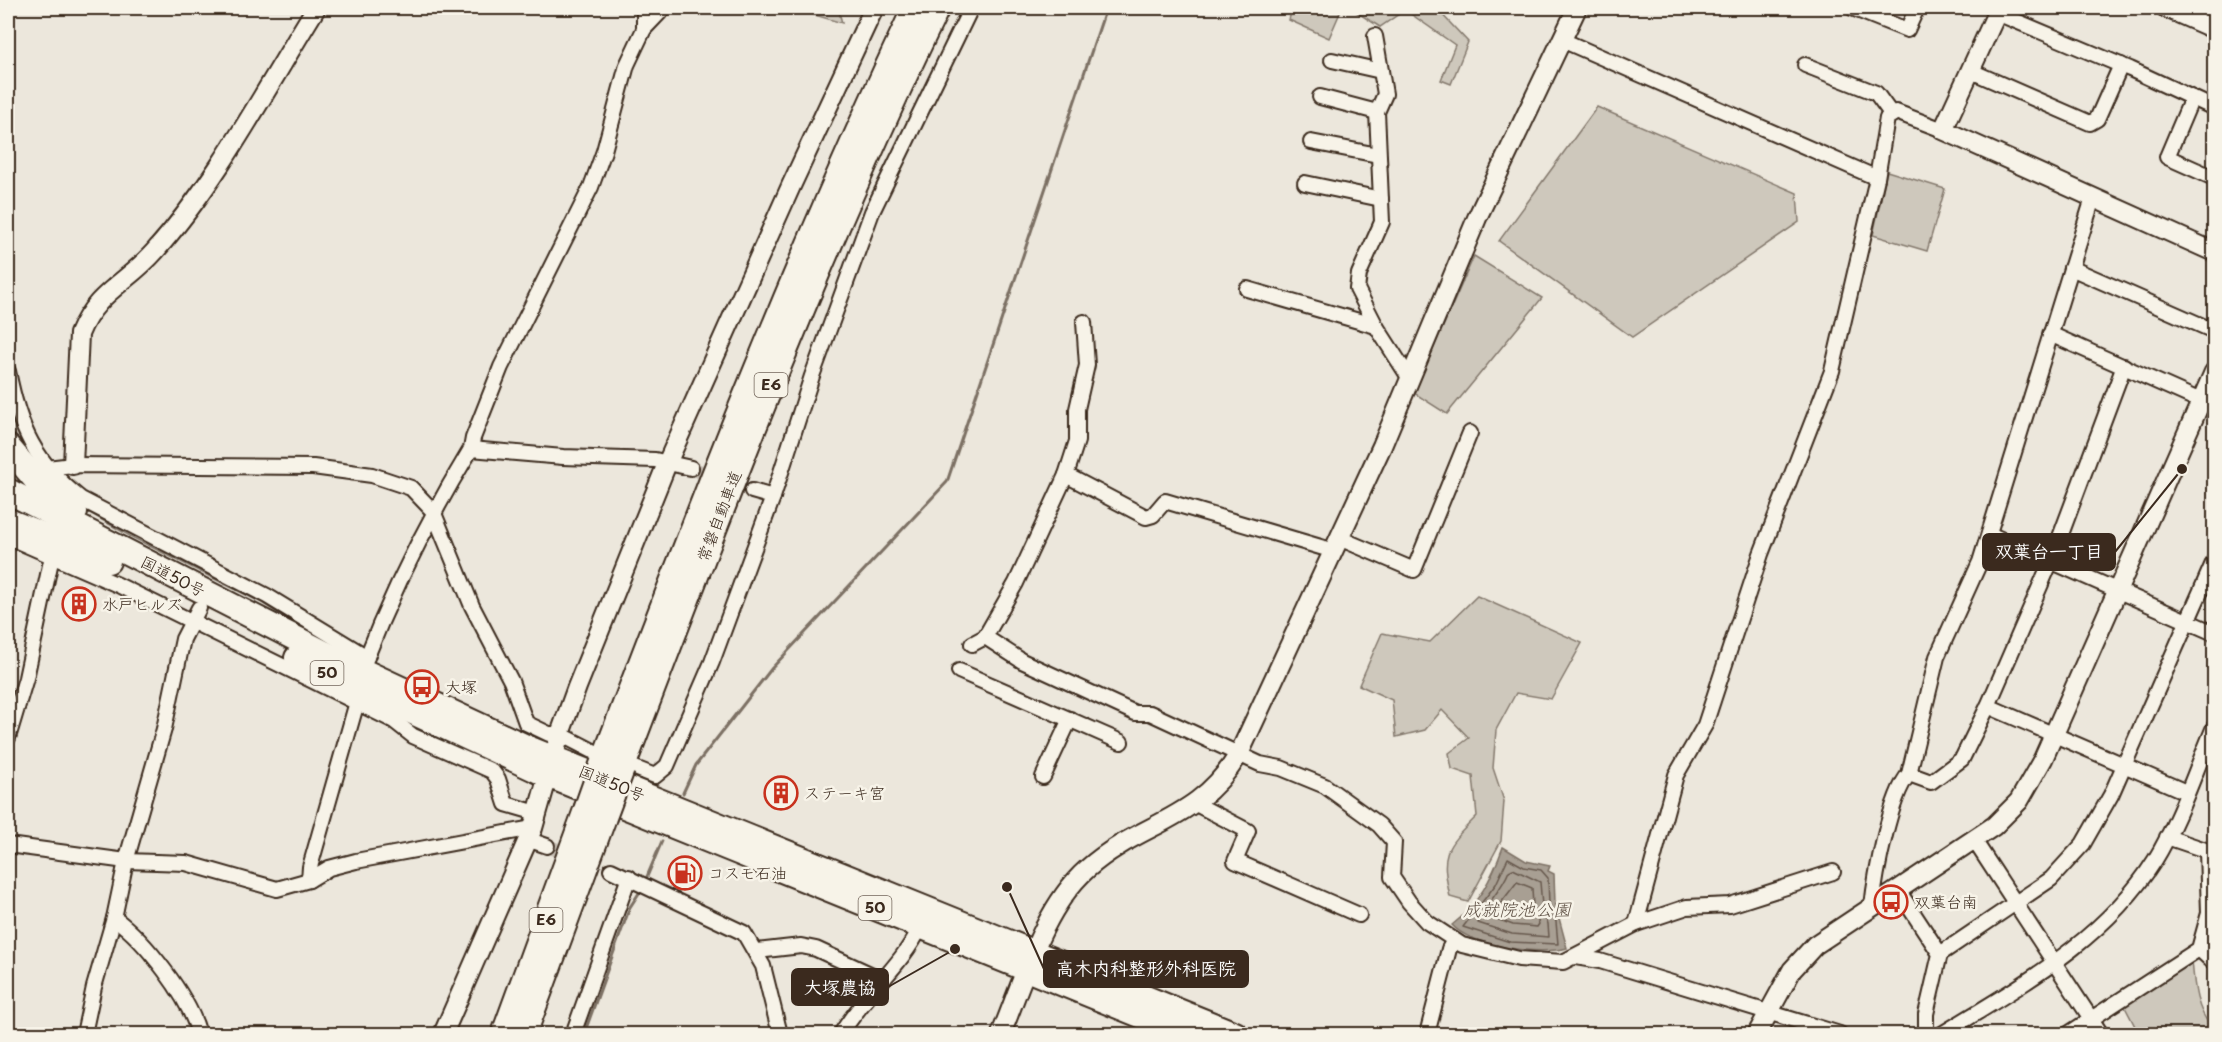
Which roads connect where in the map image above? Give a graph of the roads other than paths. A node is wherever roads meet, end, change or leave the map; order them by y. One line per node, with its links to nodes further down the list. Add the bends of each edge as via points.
1 (316, 8): 52 (street, via 218,168 154,252 87,315 79,334)
2 (644, 8): 13 (street)
3 (664, 8): 13 (street)
4 (874, 8): 51 (street)
5 (915, 8): 84 (highway, 常磐自動車道 / E6, via 849,148 707,487)
6 (937, 8): 84 (highway, 常磐自動車道 / E6, via 867,157)
7 (971, 8): 58 (street, via 872,212)
8 (1577, 8): 16 (street)
9 (1852, 8): 10 (street, via 1907,30)
10 (1917, 8)
11 (2166, 8): 14 (street)
12 (1998, 10): 19 (street); 20 (street)
13 (644, 29): 50 (street, via 627,65 591,187 501,367)
14 (2214, 29)
15 (1375, 36): 21 (street)
16 (1562, 40): 30 (street); 45 (street, via 1477,218)
17 (1332, 60): 21 (street)
18 (1805, 65): 26 (street, via 1876,93)
19 (2121, 65): 20 (street, via 2097,119 2090,123); 23 (street)
20 (1971, 70): 27 (street)
21 (1381, 71): 25 (street, via 1385,94)
22 (1320, 97): 25 (street)
23 (2192, 98): 24 (street); 31 (street, via 2167,157)
24 (2214, 108)
25 (1377, 112): 29 (street)
26 (1892, 115): 27 (street, via 1896,112); 30 (street, via 1887,118)
27 (1943, 130): 33 (street)
28 (1311, 142): 29 (street)
29 (1378, 155): 34 (street)
30 (1877, 178): 107 (street, via 1832,371 1761,554 1705,725 1676,775)
31 (2214, 178)
32 (1305, 183): 34 (street)
33 (2093, 198): 35 (street); 36 (street)
34 (1381, 199): 39 (street, via 1382,222 1359,274 1357,289)
35 (2214, 252)
36 (2071, 268): 40 (street); 41 (street)
37 (1247, 289): 39 (street)
38 (1084, 322): 55 (street, via 1088,365 1077,410 1077,441)
39 (1376, 326): 45 (street)
40 (2214, 331)
41 (2050, 334): 42 (street); 62 (street)
42 (2124, 366): 46 (street); 67 (street)
43 (8, 371): 47 (street)
44 (2214, 372): 46 (street)
45 (1410, 379): 64 (street)
46 (2208, 404): 69 (street)
47 (11, 405): 53 (street)
48 (1470, 433): 64 (street, via 1414,570)
49 (8, 447): 71 (highway, via 25,470 58,501 106,531 210,585)
50 (471, 450): 51 (street); 60 (street)
51 (668, 461): 54 (street); 79 (street)
52 (73, 465): 53 (street); 60 (street, via 313,467 348,471 399,482 411,488)
53 (47, 468): 75 (street, via 81,499 267,596)
54 (692, 468)
55 (1066, 475): 64 (street, via 1146,517 1165,501); 83 (street, via 1028,559 979,641 1135,713 1150,713)
56 (8, 491): 71 (highway, 国道50号 / 50)
57 (752, 491): 58 (street)
58 (772, 498): 84 (street, via 712,662 667,765 655,776)
59 (8, 510): 66 (highway, 国道50号 / 50)
60 (433, 511): 75 (street, via 407,563); 79 (street, via 472,606 511,681 526,723 549,734)
61 (8, 521): 66 (highway)
62 (1989, 534): 67 (street); 87 (street, via 1937,657)
63 (8, 537): 65 (street)
64 (1337, 544): 83 (street)
65 (52, 556): 70 (street); 81 (street, via 26,678)
66 (108, 561): 70 (highway, 国道50号 / 50)
67 (2051, 561): 69 (street); 76 (street)
68 (2214, 561): 72 (street)
69 (2117, 591): 72 (street); 80 (street)
70 (196, 615): 75 (highway, 国道50号 / 50); 97 (street, via 183,639 164,729)
71 (252, 616): 75 (highway, 国道50号 / 50)
72 (2188, 622): 73 (street); 85 (street)
73 (2214, 633)
74 (959, 671): 77 (street)
75 (361, 680): 86 (highway, 国道50号 / 50); 91 (street, via 394,721 413,736 482,764 498,778 506,804); 101 (street)
76 (1988, 706): 80 (street); 87 (street, via 1962,759 1931,782)
77 (1070, 719): 82 (street); 88 (street)
78 (2214, 727): 89 (street)
79 (560, 734): 84 (street); 86 (street)
80 (2054, 734): 85 (street); 93 (street, via 2019,801)
81 (8, 738)
82 (1122, 742)
83 (1239, 754): 90 (street, via 1215,788); 109 (street, via 1326,786 1379,825 1394,842 1392,877 1427,922)
84 (614, 763): 120 (highway, 常磐自動車道 / E6, bridge)
85 (2124, 765): 89 (street); 103 (street, via 2083,844 2051,879)
86 (552, 768): 91 (street); 108 (highway, 国道50号 / 50); 114 (highway, 国道50号 / 50)
87 (1909, 774): 104 (street, via 1899,787 1875,879)
88 (1043, 777)
89 (2186, 792): 92 (street)
90 (1196, 804): 105 (street, via 1248,831 1235,861); 114 (street, via 1118,846 1089,867 1065,892)
91 (532, 827): 95 (street); 101 (street, via 329,867); 123 (street)
92 (2167, 837): 96 (street); 115 (street, via 2113,916)
93 (1974, 840): 102 (street); 103 (street)
94 (8, 845): 97 (street)
95 (547, 846)
96 (2211, 852): 110 (street, via 2209,913)
97 (126, 861): 101 (street, via 186,863 277,889); 106 (street)
98 (611, 870): 100 (street)
99 (1833, 872): 107 (street, via 1730,905 1687,907)
100 (629, 878): 111 (street, via 737,928); 124 (street)
101 (309, 880)
102 (1898, 890): 104 (street); 112 (street)
103 (2017, 904): 112 (street); 115 (street)
104 (1872, 907): 118 (street, via 1831,933 1802,958)
105 (1359, 915)
106 (114, 918): 121 (street); 122 (street, via 170,976)
107 (1636, 924): 113 (street)
108 (921, 927): 114 (highway, 国道50号 / 50); 117 (street)
109 (1454, 940): 113 (street, via 1506,958 1563,962); 130 (street)
110 (2199, 949): 116 (street); 119 (street)
111 (757, 951): 117 (street, via 801,946 816,949); 125 (street)
112 (1940, 954): 133 (street, via 1926,1014)
113 (1576, 957): 118 (street)
114 (1031, 962): 127 (street); 128 (highway, 国道50号 / 50); 129 (highway, 国道50号 / 50)
115 (2055, 963): 119 (street); 134 (street)
116 (2214, 963)
117 (881, 979): 126 (street)
118 (1769, 1012): 131 (street); 132 (street)
119 (2091, 1020): 135 (street); 136 (street)
120 (509, 1033)
121 (84, 1035)
122 (200, 1035)
123 (443, 1035)
124 (573, 1035)
125 (780, 1035)
126 (841, 1035)
127 (1001, 1035)
128 (1187, 1035)
129 (1234, 1035)
130 (1427, 1035)
131 (1757, 1035)
132 (1840, 1035)
133 (1926, 1035)
134 (1942, 1035)
135 (2068, 1035)
136 (2101, 1035)

